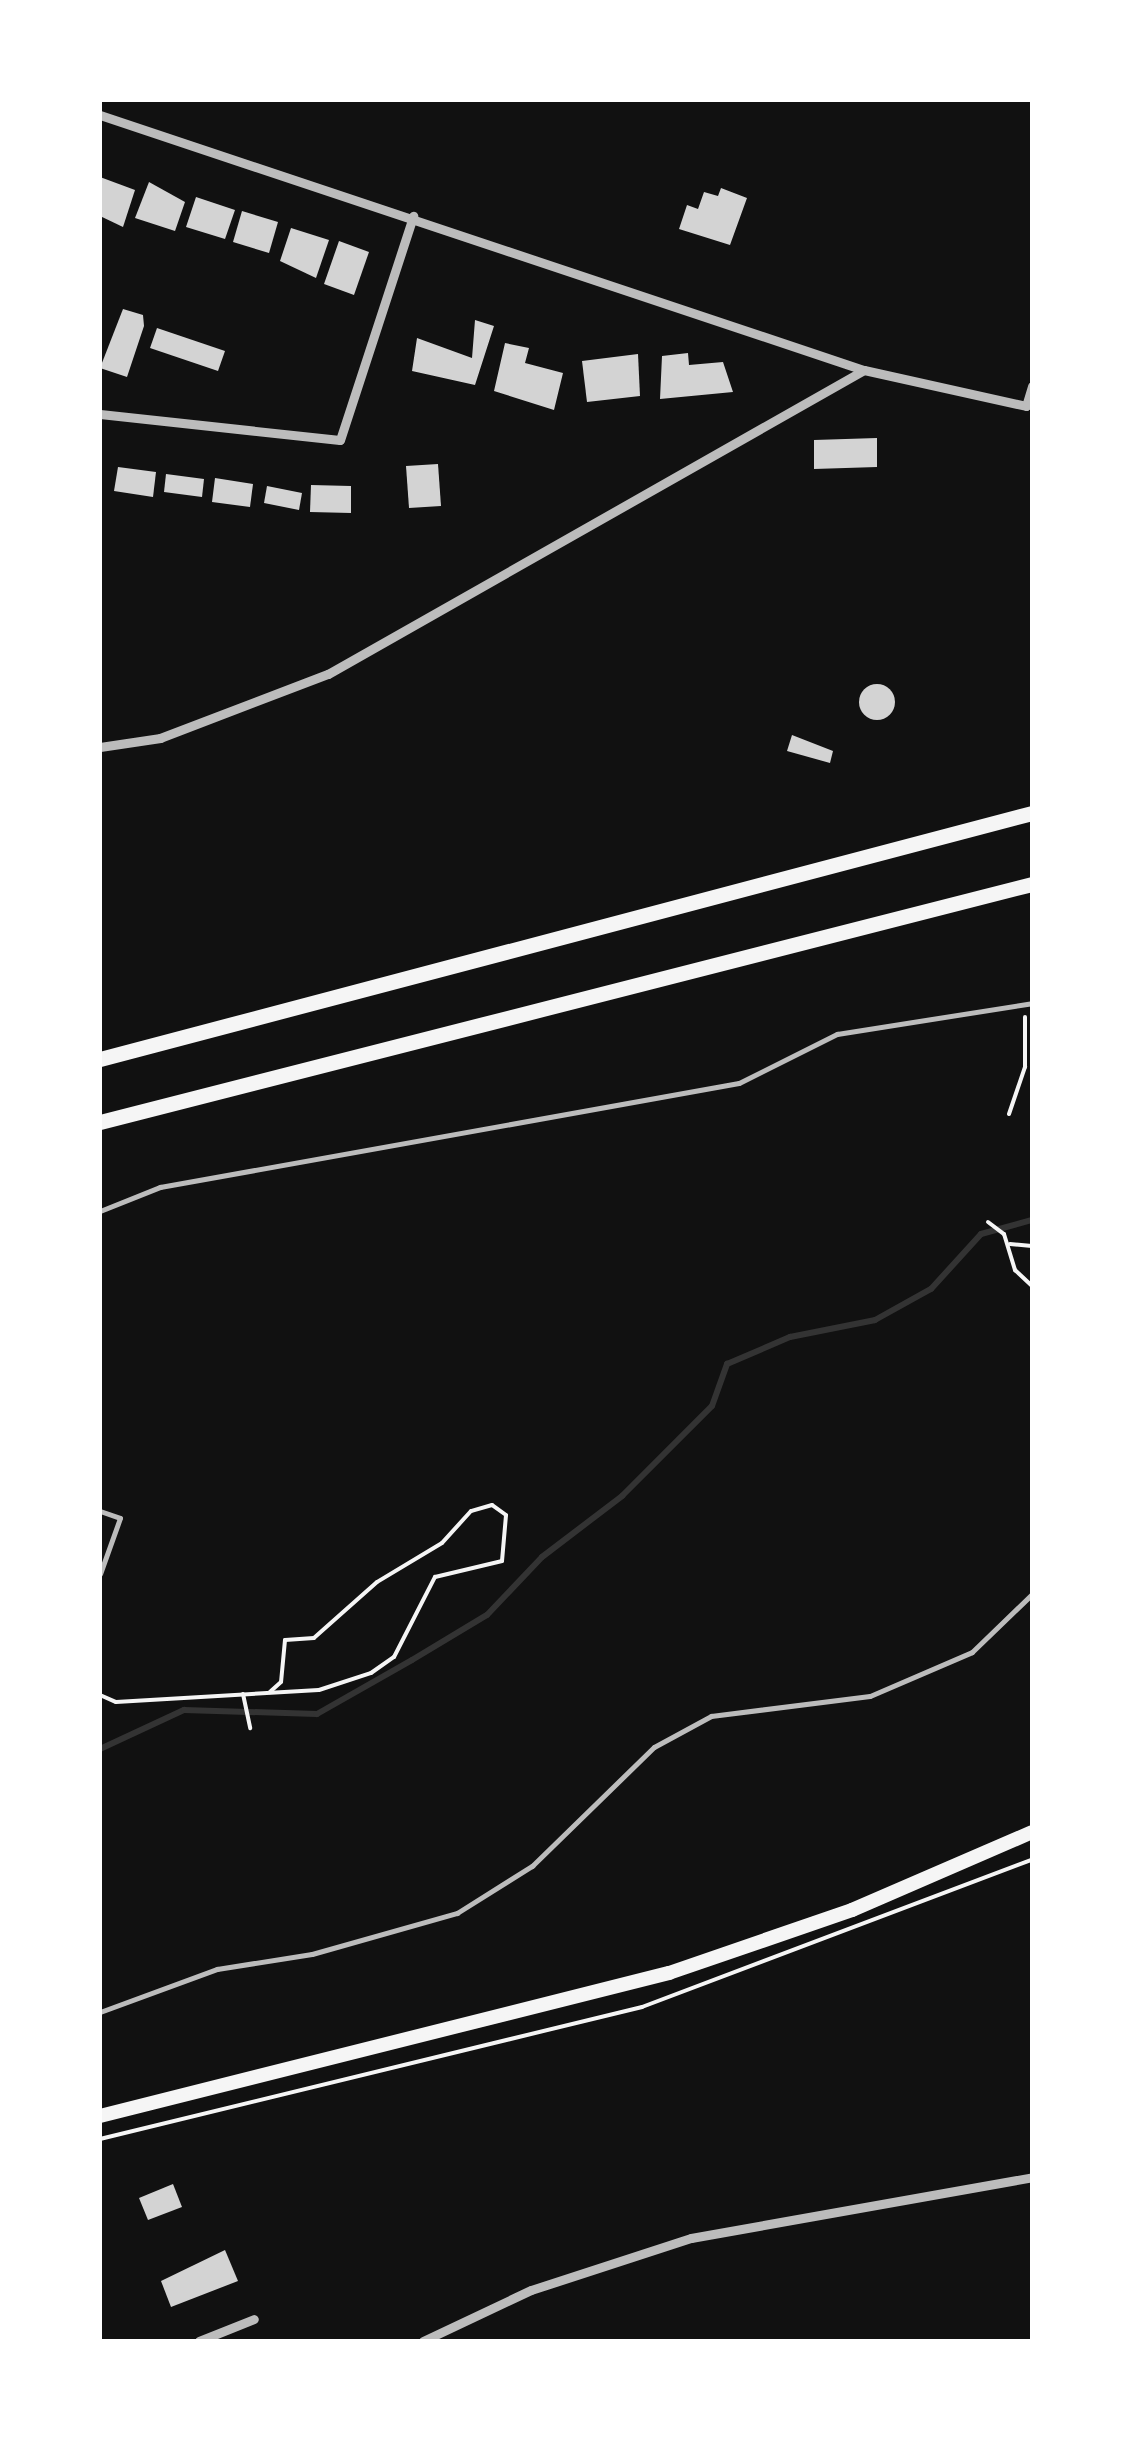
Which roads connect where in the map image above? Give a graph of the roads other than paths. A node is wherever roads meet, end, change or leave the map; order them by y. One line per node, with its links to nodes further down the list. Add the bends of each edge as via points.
1 (100, 114): 2 (street)
2 (414, 216): 3 (street); 5 (street, via 340,440)
3 (864, 370): 4 (street, via 1026,406); 6 (street, via 328,674 160,738)
4 (1032, 386)
5 (100, 414)
6 (100, 747)
7 (1032, 813): 10 (highway)
8 (1032, 884): 11 (highway)
9 (1032, 1003): 12 (lane, via 837,1034 738,1083 160,1187)
10 (100, 1059)
11 (100, 1122)
12 (100, 1211)
13 (100, 1511): 14 (lane, via 120,1518)
14 (100, 1574)
15 (1032, 1594): 17 (lane, via 972,1652 870,1696 711,1716 654,1747 532,1866 457,1913 312,1954 217,1970)
16 (1032, 1832): 18 (main road, via 852,1910 669,1973)
17 (100, 2012)
18 (100, 2116)
19 (1032, 2177): 22 (street, via 691,2238 531,2290)
20 (254, 2319): 21 (street)
21 (199, 2341)
22 (424, 2341)

